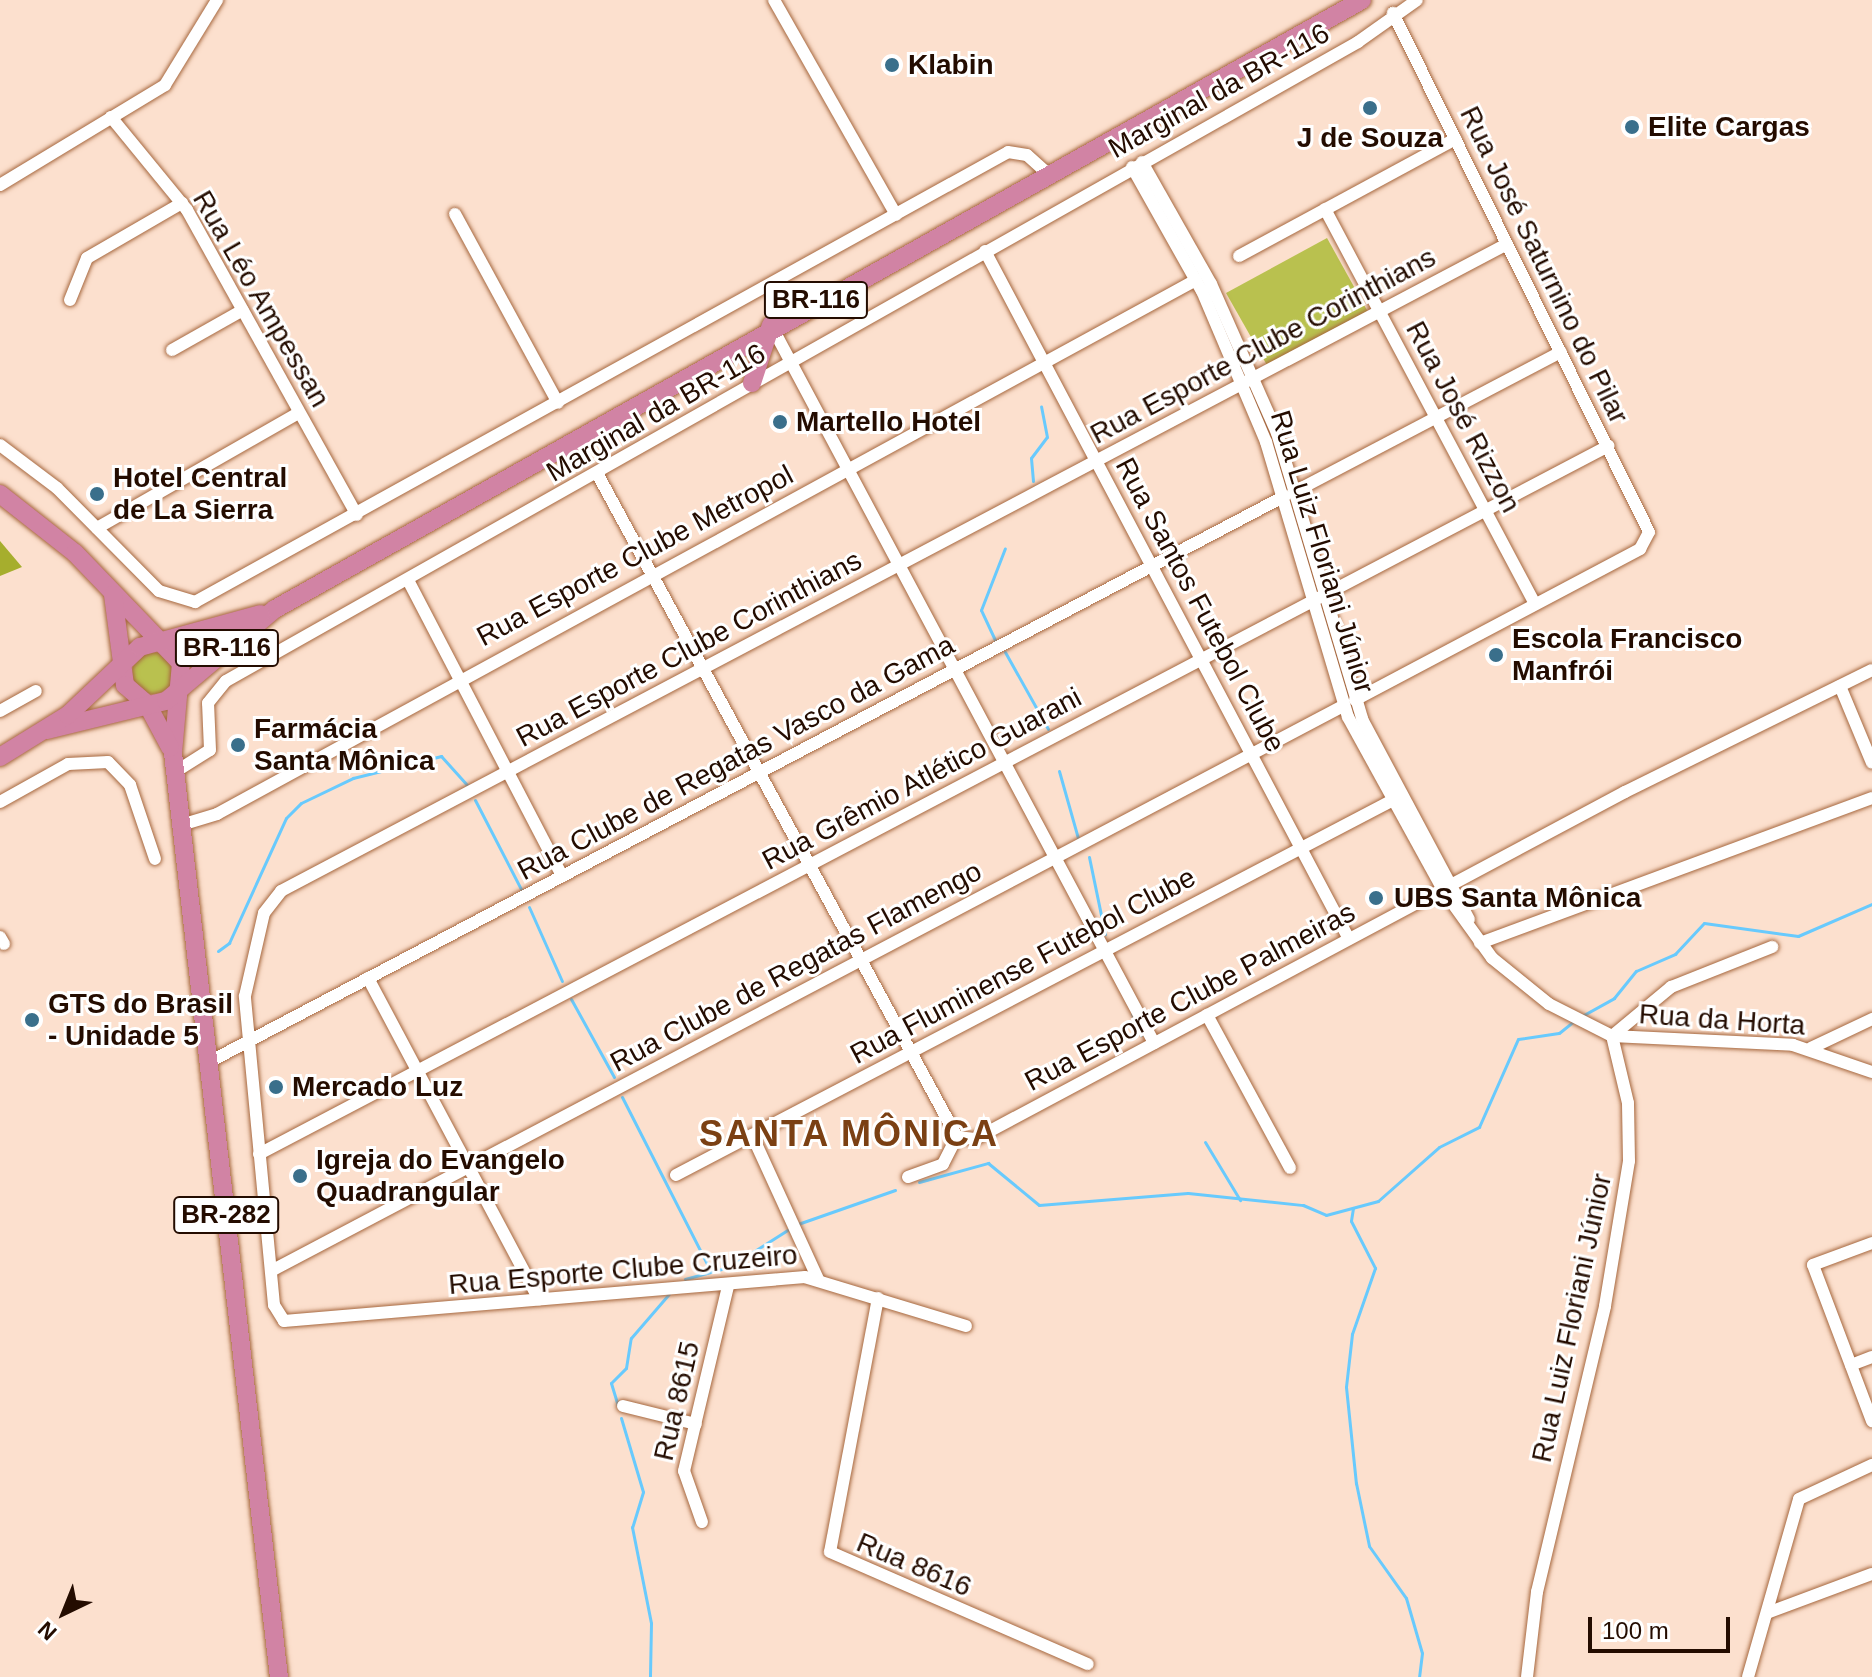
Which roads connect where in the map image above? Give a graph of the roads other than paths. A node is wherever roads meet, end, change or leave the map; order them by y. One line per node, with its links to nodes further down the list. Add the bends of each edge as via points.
1 (217, 0): 6 (street, via 173,78)
2 (774, 0): 14 (street)
3 (1362, 0): 9 (highway, BR-116)
4 (1417, 0): 5 (street, Marginal da BR-116)
5 (1393, 13): 7 (street, Rua José Saturnino do Pilar); 8 (street, Marginal da BR-116, via 1358,42)
6 (111, 117): 10 (street); 11 (street, Rua Léo Ampessan)
7 (1455, 139): 12 (street); 15 (street, Rua José Saturnino do Pilar)
8 (1137, 164): 16 (street, Marginal da BR-116); 18 (street, Rua Luiz Floriani Júnior); 28 (street, Rua Luiz Floriani Júnior)
9 (1046, 172): 14 (street, Marginal da BR-116, via 1027,155 1008,152); 22 (highway, BR-116)
10 (0, 185)
11 (182, 203): 19 (street, via 87,258); 20 (street, Rua Léo Ampessan)
12 (1325, 209): 17 (street); 21 (street, Rua José Rizzon)
13 (455, 214): 30 (street)
14 (896, 215): 30 (street, Marginal da BR-116)
15 (1507, 244): 21 (street, Rua Esporte Clube Corinthians); 25 (street, Rua José Saturnino do Pilar)
16 (985, 251): 26 (street, Rua Santos Futebol Clube); 27 (street, Marginal da BR-116)
17 (1239, 256)
18 (1196, 280): 26 (street, Rua Esporte Clube Metropol); 28 (street, Rua Luiz Floriani Júnior)
19 (70, 300)
20 (243, 310): 24 (street); 31 (street, Rua Léo Ampessan)
21 (1380, 312): 28 (street, Rua Esporte Clube Corinthians); 32 (street, Rua José Rizzon)
22 (771, 325): 23 (highway, BR-116); 27 (street); 29 (highway)
23 (728, 349): 29 (highway, via 746,363); 51 (highway, BR-116)
24 (172, 350)
25 (1561, 352): 32 (street, Rua Clube de Regatas Vasco da Gama); 34 (street, Rua José Saturnino do Pilar)
26 (1045, 361): 35 (street, Rua Santos Futebol Clube); 36 (street, Rua Esporte Clube Metropol)
27 (791, 362): 29 (street, Marginal da BR-116); 36 (street)
28 (1248, 381): 35 (street, Rua Esporte Clube Corinthians); 38 (street, Rua Luiz Floriani Júnior)
29 (752, 383): 37 (street, Marginal da BR-116)
30 (558, 403): 41 (street, Marginal da BR-116)
31 (299, 413): 41 (street, Rua Léo Ampessan); 42 (street)
32 (1436, 417): 38 (street, Rua Clube de Regatas Vasco da Gama); 40 (street, Rua José Rizzon)
33 (0, 445): 42 (street)
34 (1608, 446): 40 (street, Rua Grêmio Atlético Guarani); 43 (street, Rua José Saturnino do Pilar)
35 (1097, 461): 44 (street, Rua Esporte Clube Corinthians); 45 (street, Rua Santos Futebol Clube)
36 (847, 468): 44 (street); 46 (street, Rua Esporte Clube Metropol)
37 (598, 475): 46 (street); 47 (street, Marginal da BR-116)
38 (1291, 494): 45 (street, Rua Clube de Regatas Vasco da Gama); 49 (street, Rua Luiz Floriani Júnior)
39 (4, 496): 48 (highway, BR-282)
40 (1485, 510): 49 (street, Rua Grêmio Atlético Guarani); 50 (street, Rua José Rizzon)
41 (357, 515): 42 (street, Marginal da BR-116, via 208,597 182,602 151,583)
42 (97, 528)
43 (1648, 539): 50 (street, Rua Clube de Regatas Flamengo)
44 (899, 565): 55 (street, Rua Esporte Clube Corinthians); 56 (street)
45 (1152, 566): 53 (street, Rua Santos Futebol Clube); 56 (street, Rua Clube de Regatas Vasco da Gama)
46 (652, 574): 55 (street); 58 (street, Rua Esporte Clube Metropol)
47 (408, 580): 58 (street); 71 (street, Marginal da BR-116, via 216,688 208,703 210,750)
48 (112, 593): 52 (highway, BR-282); 54 (highway, BR-282)
49 (1323, 596): 53 (street, Rua Grêmio Atlético Guarani); 62 (street, Rua Luiz Floriani Júnior)
50 (1535, 604): 62 (street, Rua Clube de Regatas Flamengo)
51 (275, 609): 52 (highway, BR-116); 60 (highway, BR-116)
52 (164, 646): 54 (highway, BR-116, via 140,647); 60 (highway, BR-282, via 181,663)
53 (1201, 659): 67 (street, Rua Santos Futebol Clube); 69 (street, Rua Grêmio Atlético Guarani)
54 (124, 664): 63 (highway, BR-282, via 125,685); 65 (highway, BR-116)
55 (703, 669): 72 (street, Rua Esporte Clube Corinthians); 73 (street)
56 (955, 670): 69 (street); 73 (street, Rua Clube de Regatas Vasco da Gama)
57 (1872, 670): 59 (street, Rua Esporte Clube Palmeiras)
58 (460, 678): 72 (street); 77 (street, Rua Esporte Clube Metropol, via 217,814)
59 (1840, 686): 70 (street); 83 (street, Rua Esporte Clube Palmeiras)
60 (180, 688): 63 (highway, BR-116, via 166,701); 66 (highway, BR-282)
61 (36, 691): 64 (street)
62 (1349, 703): 67 (street, Rua Clube de Regatas Flamengo); 75 (street, Rua Luiz Floriani Júnior); 83 (street, Rua Luiz Floriani Júnior)
63 (147, 704): 65 (highway, BR-116); 66 (highway, BR-282)
64 (0, 711)
65 (47, 730): 68 (highway, BR-116)
66 (173, 753): 71 (highway, BR-282)
67 (1251, 754): 78 (street, Rua Santos Futebol Clube); 79 (street, Rua Clube de Regatas Flamengo)
68 (0, 757)
69 (1005, 763): 79 (street); 81 (street, Rua Grêmio Atlético Guarani)
70 (1872, 763)
71 (175, 772): 77 (highway, BR-282)
72 (508, 772): 82 (street); 93 (street, Rua Esporte Clube Corinthians, via 270,902 245,985)
73 (759, 773): 81 (street); 82 (street, Rua Clube de Regatas Vasco da Gama)
74 (1872, 798): 85 (street)
75 (1393, 800): 78 (street, Rua Fluminense Futebol Clube); 83 (street, Rua Luiz Floriani Júnior)
76 (0, 802): 80 (street, via 68,764 108,762 130,785)
77 (181, 825): 97 (highway, BR-282)
78 (1301, 848): 84 (street, Rua Santos Futebol Clube); 87 (street, Rua Fluminense Futebol Clube)
79 (1055, 857): 87 (street); 88 (street, Rua Clube de Regatas Flamengo)
80 (155, 859)
81 (810, 865): 88 (street); 98 (street, Rua Grêmio Atlético Guarani)
82 (562, 876): 89 (street, Rua Clube de Regatas Vasco da Gama)
83 (1448, 887): 84 (street, Rua Esporte Clube Palmeiras); 85 (street, Rua Luiz Floriani Júnior)
84 (1349, 939): 90 (street, Rua Esporte Clube Palmeiras)
85 (1480, 943): 92 (street, Rua Luiz Floriani Júnior, via 1510,975 1587,1026)
86 (1772, 947): 92 (street, via 1671,987)
87 (1105, 950): 94 (street); 96 (street, Rua Fluminense Futebol Clube)
88 (861, 960): 96 (street); 103 (street, Rua Clube de Regatas Flamengo)
89 (368, 978): 93 (street, Rua Clube de Regatas Vasco da Gama); 98 (street)
90 (1207, 1015): 94 (street, Rua Esporte Clube Palmeiras); 104 (street)
91 (1872, 1019): 95 (street)
92 (1612, 1036): 95 (street, Rua da Horta); 126 (street, Rua Luiz Floriani Júnior, via 1630,1151 1605,1306 1537,1592)
93 (248, 1041): 97 (street, Rua Clube de Regatas Vasco da Gama); 102 (street, Rua Esporte Clube Corinthians)
94 (1154, 1043): 101 (street, Rua Esporte Clube Palmeiras, via 975,1139)
95 (1811, 1048): 99 (street, Rua da Horta)
96 (911, 1052): 100 (street, Rua Fluminense Futebol Clube); 101 (street)
97 (209, 1062): 125 (highway, BR-282)
98 (417, 1071): 102 (street, Rua Grêmio Atlético Guarani); 103 (street)
99 (1872, 1072)
100 (752, 1135): 105 (street, Rua Fluminense Futebol Clube); 109 (street)
101 (957, 1137): 106 (street, via 943,1164)
102 (259, 1154): 108 (street, Rua Esporte Clube Corinthians)
103 (468, 1167): 108 (street, Rua Clube de Regatas Flamengo); 112 (street)
104 (1290, 1168)
105 (676, 1175)
106 (908, 1177)
107 (1872, 1243): 116 (street, via 1813,1265)
108 (271, 1271): 113 (street, Rua Esporte Clube Corinthians)
109 (818, 1279): 110 (street, Rua Esporte Clube Cruzeiro); 111 (street, Rua Esporte Clube Cruzeiro)
110 (728, 1287): 112 (street, Rua Esporte Clube Cruzeiro); 119 (street, Rua 8615)
111 (878, 1298): 114 (street, Rua Esporte Clube Cruzeiro); 124 (street, Rua 8616, via 830,1552)
112 (539, 1299): 113 (street, Rua Esporte Clube Cruzeiro, via 301,1322)
113 (280, 1318)
114 (966, 1326)
115 (1872, 1357): 116 (street)
116 (1851, 1365): 118 (street)
117 (623, 1406): 119 (street)
118 (1872, 1421)
119 (696, 1424): 121 (street, Rua 8615, via 685,1484)
120 (1872, 1465): 123 (street, via 1804,1493)
121 (702, 1522)
122 (1872, 1574): 123 (street)
123 (1767, 1613): 127 (street)
124 (1088, 1664)
125 (279, 1677)
126 (1527, 1677)
127 (1748, 1677)

